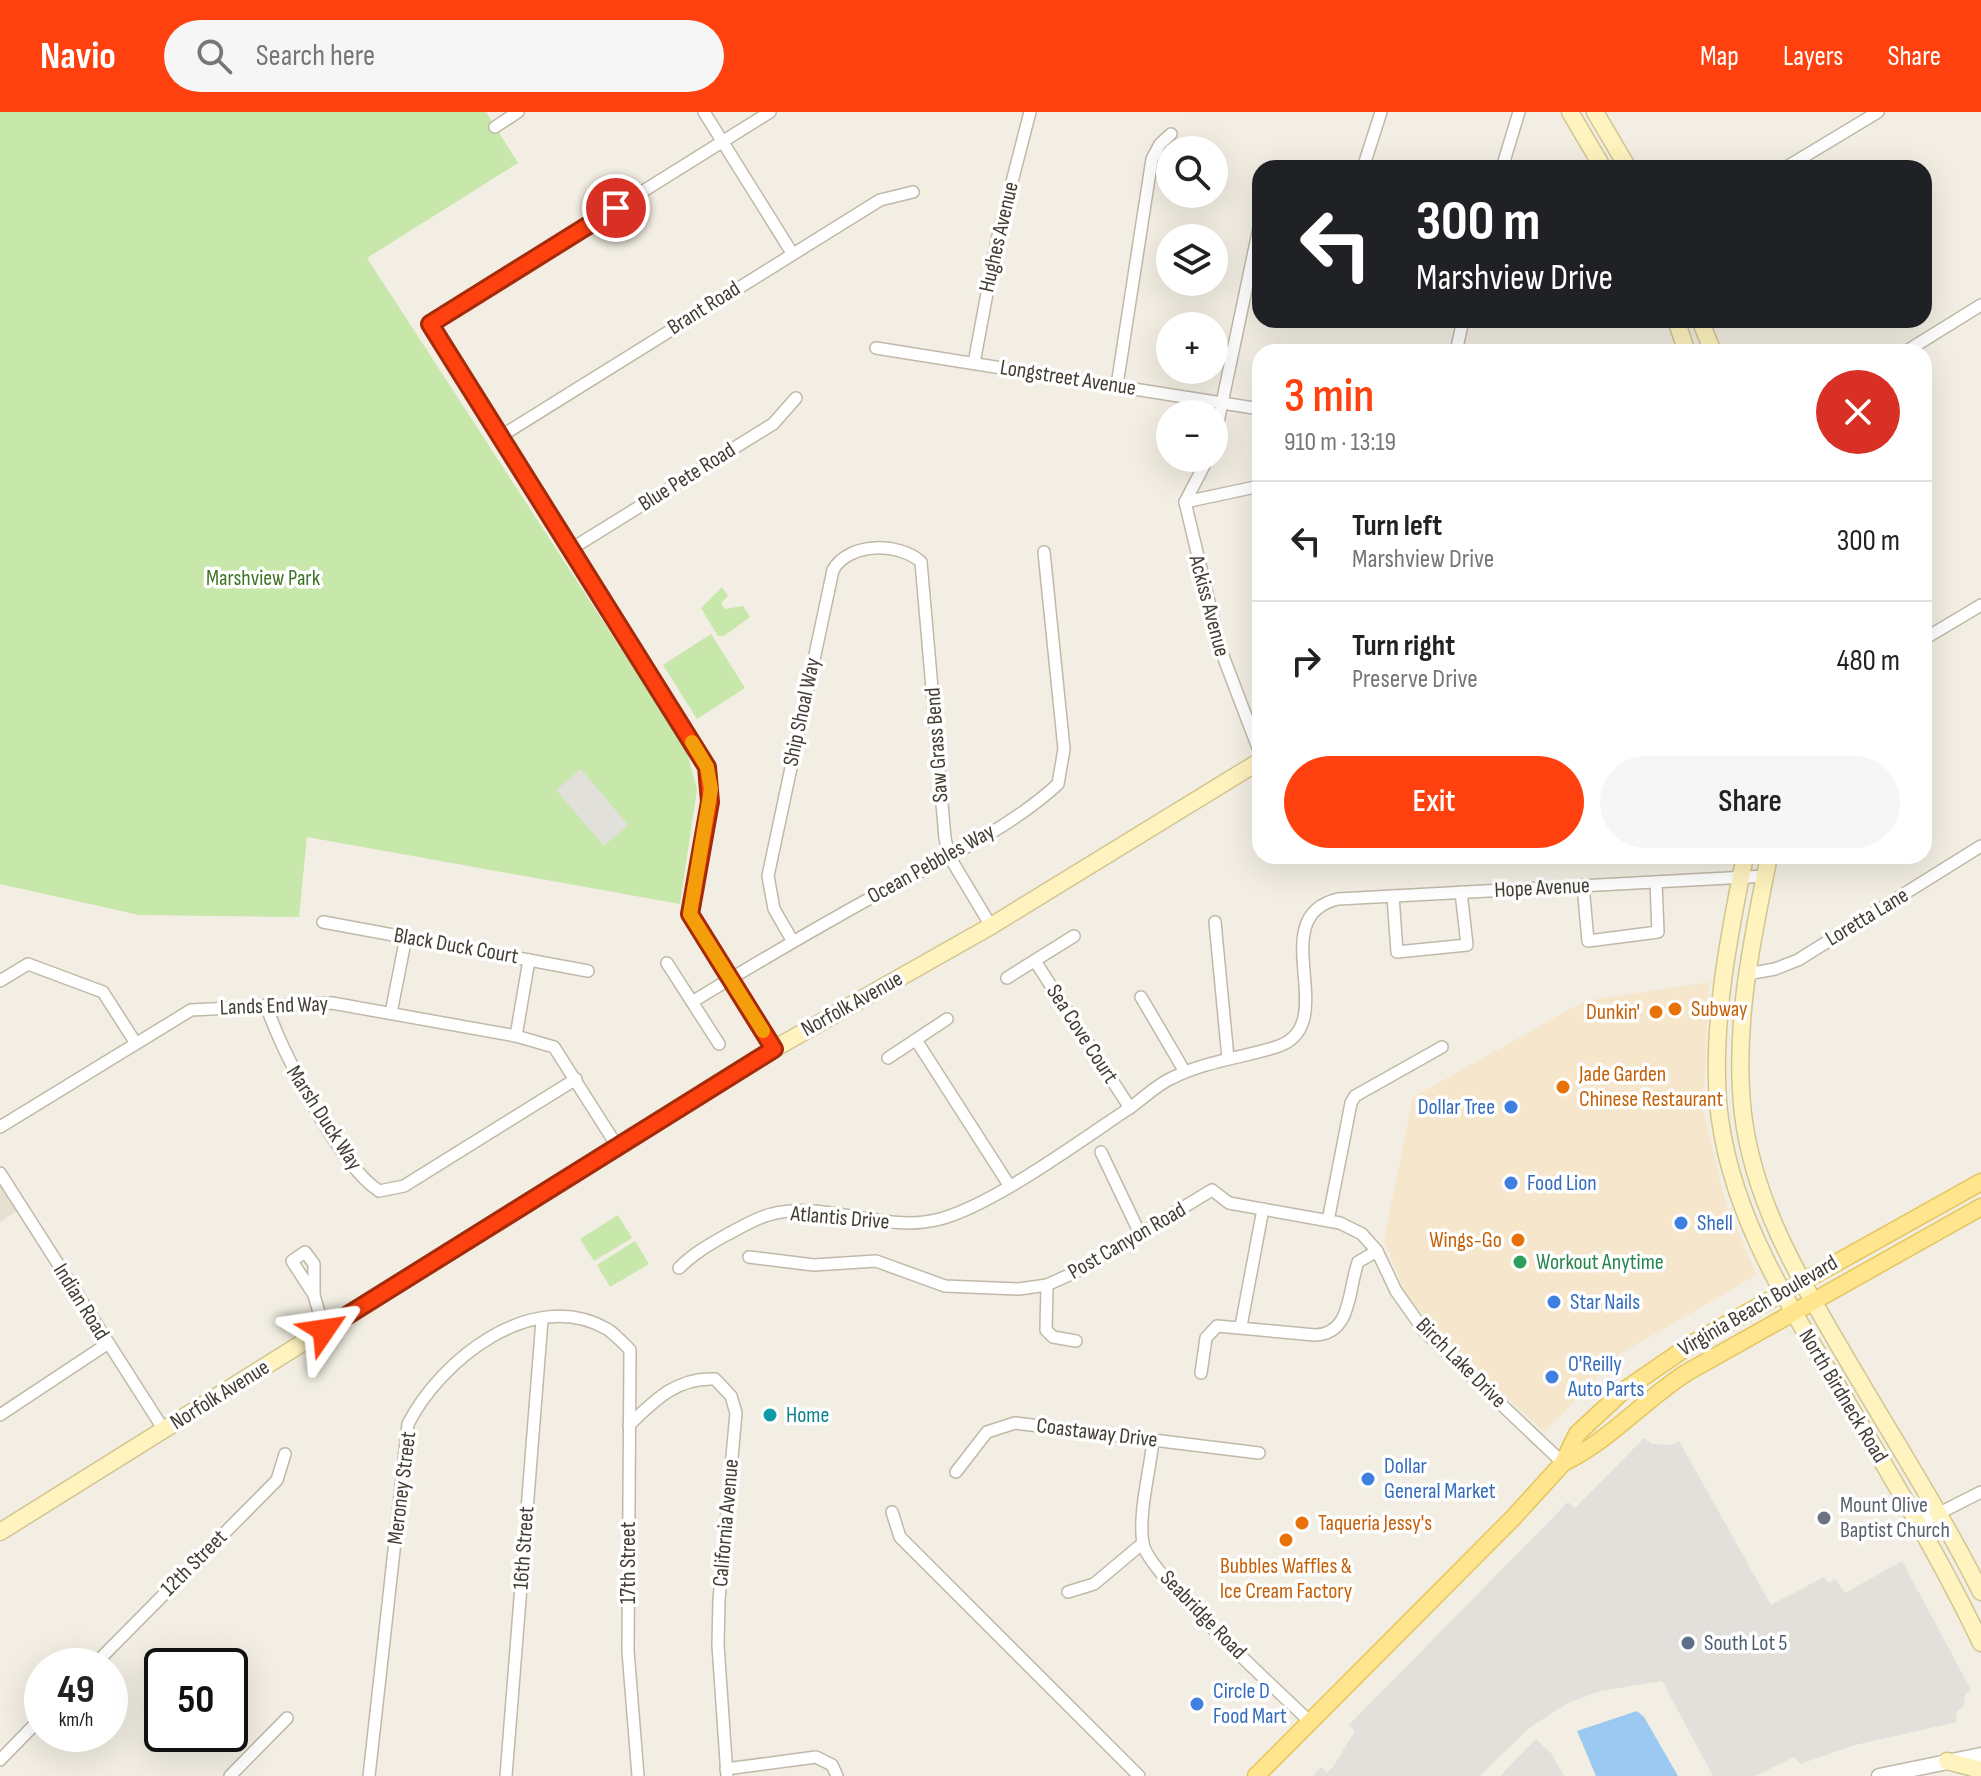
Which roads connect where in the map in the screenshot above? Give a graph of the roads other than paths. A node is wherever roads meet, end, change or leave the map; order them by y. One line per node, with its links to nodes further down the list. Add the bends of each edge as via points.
1 (518, 112): 10 (street)
2 (704, 112): 12 (street)
3 (770, 112): 12 (street)
4 (1030, 112): 24 (street, Hughes Avenue, via 997,240)
5 (1381, 112): 13 (street)
6 (1519, 112): 14 (street)
7 (1570, 112): 15 (main road)
8 (1595, 112): 16 (main road)
9 (1878, 112): 17 (street)
10 (495, 127)
11 (1171, 134): 25 (street, via 1152,159)
12 (722, 142): 19 (street); 31 (street, via 430,324)
13 (1366, 160)
14 (1504, 160)
15 (1598, 160)
16 (1623, 160)
17 (1798, 160)
18 (913, 192): 19 (street, Brant Road, via 880,200)
19 (792, 253): 31 (street, Brant Road)
20 (1252, 260): 28 (street)
21 (1981, 305): 22 (street)
22 (1918, 344)
23 (876, 348): 24 (street, Longstreet Avenue)
24 (974, 363): 25 (street, Longstreet Avenue)
25 (1117, 385): 27 (street, Longstreet Avenue)
26 (796, 398): 35 (street, Blue Pete Road, via 773,424)
27 (1215, 400)
28 (1222, 400)
29 (1228, 402): 30 (street, Longstreet Avenue)
30 (1252, 407)
31 (501, 436): 35 (street)
32 (1201, 472): 34 (street)
33 (1252, 488): 34 (street)
34 (1185, 502): 40 (street, Ackiss Avenue, via 1220,648)
35 (571, 549): 64 (street, via 707,767 710,802 690,914)
36 (1044, 552): 43 (street, Ocean Pebbles Way, via 1064,749 1058,784)
37 (914, 556): 43 (street, Saw Grass Bend, via 924,570 940,802); 57 (street, Ship Shoal Way, via 866,547 845,554 833,570 768,876 774,909)
38 (1981, 605): 39 (street)
39 (1932, 634)
40 (1252, 732)
41 (1252, 766): 54 (main road, Norfolk Avenue)
42 (1981, 846): 62 (street, Loretta Lane, via 1798,960)
43 (949, 856): 54 (street, Saw Grass Bend); 57 (street, Ocean Pebbles Way)
44 (1744, 864): 47 (main road, North Birdneck Road)
45 (1767, 864): 46 (main road, North Birdneck Road)
46 (1765, 876): 47 (street, Hope Avenue); 62 (main road, North Birdneck Road)
47 (1741, 878): 48 (street, Hope Avenue); 81 (main road, North Birdneck Road, via 1724,977)
48 (1656, 882): 49 (street, Hope Avenue); 49 (street, via 1658,932 1588,941)
49 (1583, 885): 50 (street, Hope Avenue)
50 (1461, 892): 51 (street, Hope Avenue); 51 (street, via 1467,945 1397,952)
51 (1393, 896): 72 (street, Hope Avenue, via 1319,903 1303,937 1306,1004)
52 (323, 922): 56 (street, Black Duck Court)
53 (1215, 922): 79 (street)
54 (991, 926): 77 (main road, Norfolk Avenue)
55 (1074, 936): 59 (street)
56 (406, 937): 58 (street, Black Duck Court); 69 (street)
57 (792, 940): 64 (street, Ocean Pebbles Way)
58 (529, 960): 61 (street, Black Duck Court); 71 (street)
59 (1035, 961): 63 (street); 84 (street, Sea Cove Court)
60 (667, 963): 67 (street)
61 (588, 971)
62 (1747, 974): 82 (main road, North Birdneck Road)
63 (1007, 978)
64 (730, 979): 67 (street, Ocean Pebbles Way); 77 (street)
65 (0, 981): 74 (street, via 28,964 103,992)
66 (1141, 997): 80 (street)
67 (692, 1002): 75 (street)
68 (266, 1005): 69 (street, Lands End Way, via 332,1003); 74 (street, Lands End Way, via 191,1010); 83 (street, Marsh Duck Way, via 285,1058 355,1168 379,1191 404,1186)
69 (391, 1013): 71 (street, Lands End Way)
70 (947, 1019): 73 (street)
71 (516, 1036): 83 (street, Lands End Way, via 554,1047)
72 (1294, 1039): 79 (street, Atlantis Drive)
73 (916, 1040): 78 (street); 90 (street)
74 (135, 1042): 85 (street, Lands End Way)
75 (719, 1044)
76 (1442, 1047): 93 (street, via 1355,1096)
77 (774, 1049): 86 (main road, Norfolk Avenue)
78 (888, 1058)
79 (1228, 1058): 80 (street, Atlantis Drive)
80 (1185, 1072): 84 (street, Atlantis Drive)
81 (1717, 1075): 82 (street); 100 (main road, North Birdneck Road, via 1723,1135 1738,1196)
82 (1740, 1075): 98 (main road, North Birdneck Road, via 1756,1177)
83 (576, 1079): 86 (street, Lands End Way)
84 (1130, 1108): 90 (street, Atlantis Drive)
85 (0, 1127)
86 (617, 1146): 106 (main road, Norfolk Avenue)
87 (1101, 1152): 94 (street)
88 (0, 1173): 108 (street, Indian Road)
89 (1981, 1182): 98 (main road, Virginia Beach Boulevard)
90 (1009, 1185): 97 (street, Atlantis Drive, via 963,1212 913,1223 803,1211 773,1213 695,1253)
91 (1981, 1207): 102 (main road, Virginia Beach Boulevard)
92 (1263, 1209): 93 (street); 94 (street, Post Canyon Road, via 1229,1203 1212,1190); 105 (street)
93 (1328, 1221): 95 (street, via 1362,1234)
94 (1141, 1236): 99 (street, Post Canyon Road)
95 (1377, 1251): 105 (street, via 1358,1262 1343,1321 1331,1333); 117 (street, Birch Lake Drive, via 1396,1291 1425,1332)
96 (749, 1257): 99 (street, Post Canyon Road, via 814,1265 876,1261 945,1286 976,1290)
97 (679, 1268)
98 (1802, 1281): 100 (main road, Virginia Beach Boulevard); 102 (main road, North Birdneck Road)
99 (1047, 1285): 107 (street, via 1049,1335)
100 (1782, 1292): 103 (main road, North Birdneck Road); 117 (main road, Virginia Beach Boulevard, via 1631,1384 1577,1434)
101 (314, 1295): 106 (street)
102 (1813, 1301): 103 (main road, Virginia Beach Boulevard); 121 (main road, North Birdneck Road)
103 (1793, 1312): 117 (main road, Virginia Beach Boulevard, via 1686,1373 1594,1448); 122 (main road, North Birdneck Road)
104 (542, 1320): 109 (street, Meroney Street, via 588,1322 608,1329); 138 (street, Meroney Street, via 499,1333 459,1357 429,1388 408,1424); 139 (street, 16th Street)
105 (1241, 1326): 110 (street, via 1211,1331)
106 (324, 1330): 113 (main road, Norfolk Avenue)
107 (1076, 1341)
108 (107, 1344): 111 (street); 113 (street, Indian Road)
109 (630, 1350): 112 (street, 17th Street)
110 (1201, 1373)
111 (0, 1415)
112 (629, 1425): 136 (street, California Avenue, via 663,1393 698,1378 715,1379 731,1396 736,1413 719,1600); 140 (street, 17th Street, via 628,1651)
113 (164, 1430): 123 (main road, Norfolk Avenue)
114 (1153, 1440): 115 (street, Coastaway Drive); 118 (street, Coastaway Drive, via 1006,1424 987,1432); 124 (street)
115 (1259, 1453)
116 (285, 1454): 128 (street, 12th Street, via 277,1480)
117 (1563, 1463): 130 (main road, Virginia Beach Boulevard)
118 (956, 1472)
119 (1981, 1492): 121 (street)
120 (892, 1512): 142 (street, via 900,1537)
121 (1938, 1514): 122 (street); 126 (main road, North Birdneck Road)
122 (1918, 1524): 127 (main road, North Birdneck Road)
123 (0, 1532)
124 (1143, 1543): 125 (street, via 1094,1584); 130 (street, Seabridge Road, via 1151,1561 1190,1604)
125 (1068, 1592)
126 (1981, 1592)
127 (1981, 1643)
128 (111, 1648)
129 (287, 1718): 137 (street)
130 (1309, 1721): 143 (main road, Virginia Beach Boulevard)
131 (24, 1735): 133 (street)
132 (1981, 1755): 134 (street)
133 (0, 1760)
134 (1947, 1761): 135 (main road); 144 (street)
135 (1981, 1770)
136 (727, 1772): 141 (street, via 816,1757 832,1765)
137 (230, 1776)
138 (369, 1776)
139 (506, 1776)
140 (638, 1776)
141 (837, 1776)
142 (1139, 1776)
143 (1256, 1776)
144 (1879, 1776)

